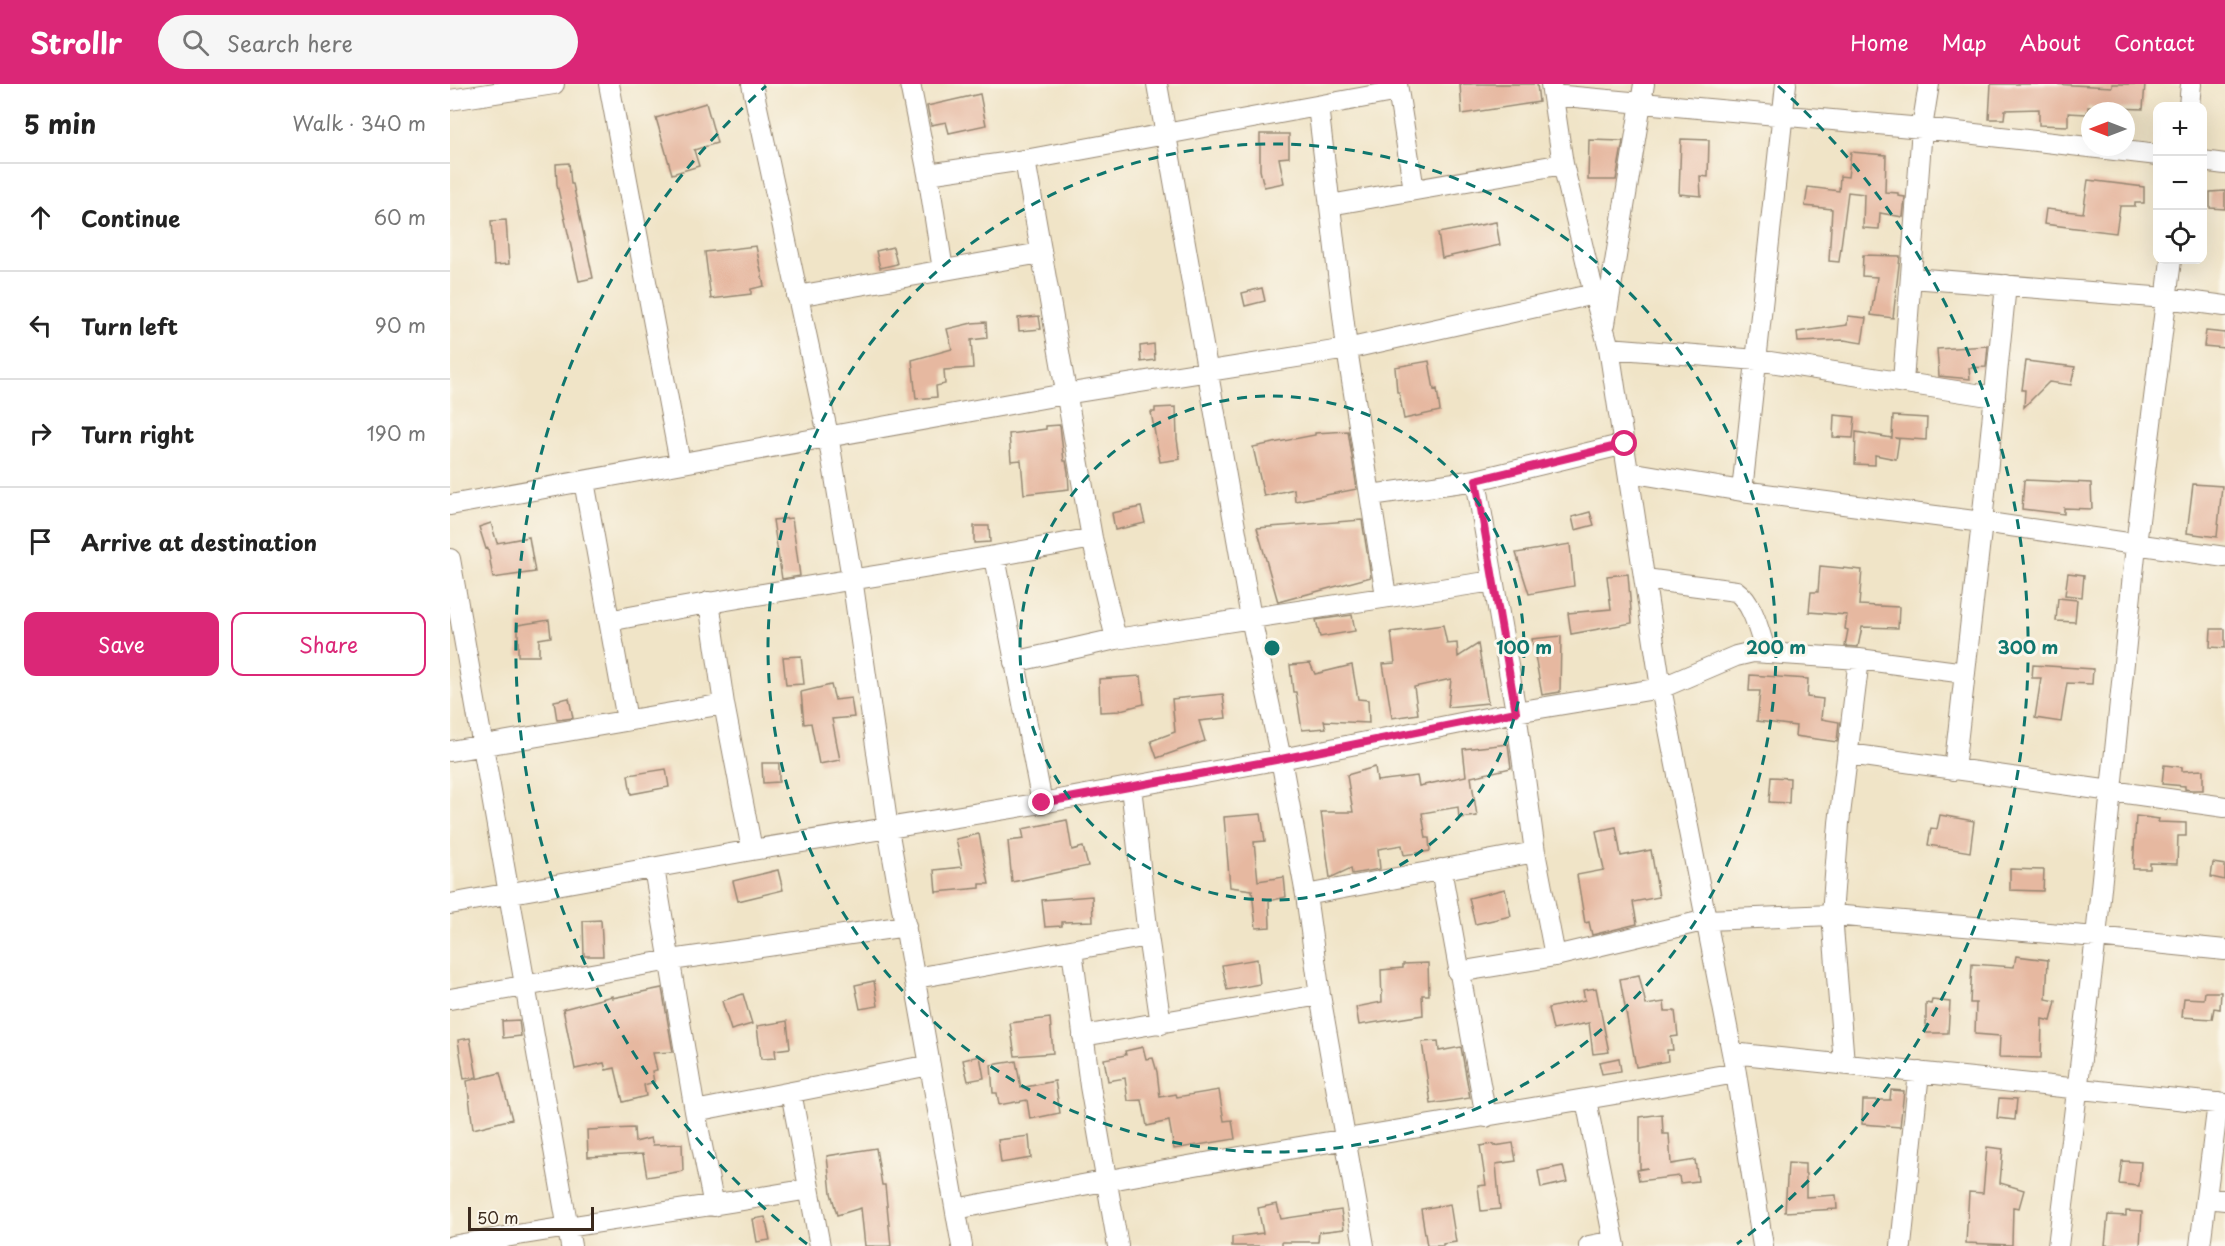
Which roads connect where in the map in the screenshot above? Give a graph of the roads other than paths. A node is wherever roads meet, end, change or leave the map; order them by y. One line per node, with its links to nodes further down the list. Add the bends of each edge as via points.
1 (554, 84): 9 (street)
2 (609, 84): 45 (street)
3 (752, 84): 33 (street)
4 (910, 84): 24 (street)
5 (1157, 84): 18 (street)
6 (1786, 84): 16 (street)
7 (1929, 84): 17 (street)
8 (2191, 84): 14 (street)
9 (498, 88): 13 (street)
10 (1397, 88): 15 (street); 25 (street)
11 (1552, 89): 12 (street); 22 (street)
12 (1643, 93): 16 (street); 36 (street)
13 (450, 100)
14 (2189, 102)
15 (1318, 106): 18 (street); 26 (street)
16 (1782, 115): 17 (street); 38 (street)
17 (1922, 128): 19 (street); 30 (street)
18 (1164, 133): 20 (street); 39 (street)
19 (2153, 155)
20 (1025, 160): 24 (street); 27 (street)
21 (2207, 162): 23 (street)
22 (1563, 164): 25 (street); 32 (street)
23 (2225, 164)
24 (928, 174): 29 (street)
25 (1414, 190): 26 (street)
26 (1330, 204): 37 (street)
27 (1041, 253): 29 (street); 41 (street)
28 (2170, 264): 34 (street)
29 (943, 270): 33 (street)
30 (1912, 278): 31 (street); 40 (street)
31 (2006, 285): 34 (street); 42 (street)
32 (1594, 294): 36 (street); 37 (street)
33 (797, 296): 43 (street)
34 (2166, 298): 35 (street); 54 (street)
35 (2225, 306)
36 (1607, 339): 38 (street); 44 (street)
37 (1347, 349): 39 (street); 50 (street)
38 (1757, 360): 40 (street); 49 (street)
39 (1207, 372): 41 (street); 63 (street)
40 (1903, 382): 42 (street)
41 (1065, 394): 43 (street); 53 (street)
42 (1995, 397): 52 (street)
43 (828, 435): 45 (street); 58 (street)
44 (1625, 444): 46 (street); 47 (street)
45 (680, 463): 48 (street)
46 (1629, 472): 49 (street); 59 (street)
47 (1476, 480): 50 (street); 60 (street)
48 (584, 481): 51 (street); 64 (street)
49 (1742, 491): 52 (street)
50 (1371, 495): 61 (street)
51 (450, 505)
52 (1982, 522): 54 (street); 69 (street)
53 (1092, 538): 55 (street); 65 (street)
54 (2136, 545): 56 (street); 80 (street)
55 (995, 557): 58 (street); 68 (street)
56 (2225, 557)
57 (450, 559): 74 (street)
58 (852, 578): 62 (street); 83 (street)
59 (1645, 579): 66 (street, via 1736,591 1749,606); 70 (street)
60 (1493, 581): 61 (street); 72 (street)
61 (1386, 596): 63 (street)
62 (709, 602): 64 (street); 71 (street)
63 (1251, 618): 65 (street); 77 (street)
64 (609, 621): 73 (street)
65 (1116, 639): 68 (street)
66 (1766, 653): 67 (street); 70 (street, via 1736,657)
67 (1859, 660): 69 (street); 76 (street)
68 (1014, 663): 81 (street)
69 (1965, 673): 78 (street)
70 (1661, 688): 72 (street); 92 (street)
71 (724, 704): 73 (street); 84 (street)
72 (1516, 712): 77 (street); 85 (street)
73 (627, 720): 74 (street)
74 (484, 746): 75 (street); 88 (street)
75 (450, 751)
76 (1849, 754): 78 (street); 91 (street)
77 (1281, 759): 79 (street); 89 (street)
78 (1954, 770): 80 (street)
79 (1131, 786): 81 (street); 94 (street)
80 (2110, 790): 82 (street); 95 (street)
81 (1042, 803): 83 (street)
82 (2225, 807)
83 (888, 829): 84 (street); 93 (street)
84 (752, 850): 86 (street)
85 (1535, 852): 87 (street); 98 (street)
86 (654, 868): 88 (street); 99 (street)
87 (1440, 869): 89 (street); 100 (street)
88 (508, 894): 90 (street); 102 (street)
89 (1306, 895): 103 (street)
90 (450, 904)
91 (1832, 915): 92 (street); 95 (street); 108 (street)
92 (1707, 920): 98 (street); 107 (street)
93 (906, 926): 99 (street); 101 (street)
94 (1148, 936): 96 (street); 105 (street)
95 (2096, 937): 97 (street); 112 (street)
96 (1072, 950): 101 (street); 106 (street)
97 (2225, 950)
98 (1555, 956): 100 (street)
99 (672, 960): 102 (street); 116 (street)
100 (1458, 972): 117 (street)
101 (916, 978): 109 (street)
102 (526, 985): 104 (street); 124 (street)
103 (1320, 995): 105 (street); 118 (street)
104 (450, 999)
105 (1161, 1024): 106 (street)
106 (1083, 1036): 119 (street)
107 (1732, 1053): 108 (street); 111 (street)
108 (1844, 1063): 110 (street)
109 (930, 1065): 113 (street); 123 (street)
110 (1919, 1072): 112 (street); 134 (street)
111 (1736, 1073): 114 (street); 133 (street)
112 (2079, 1089): 115 (street); 135 (street)
113 (790, 1092): 116 (street); 120 (street)
114 (1586, 1100): 117 (street); 125 (street)
115 (2222, 1104): 121 (street)
116 (695, 1112): 122 (street)
117 (1486, 1117): 118 (street)
118 (1346, 1139): 119 (street); 131 (street)
119 (1105, 1180): 123 (street); 130 (street)
120 (809, 1190): 122 (street); 128 (street)
121 (2216, 1199): 136 (street)
122 (714, 1206): 124 (street)
123 (956, 1209): 129 (street)
124 (568, 1226): 126 (street); 127 (street)
125 (1615, 1244): 132 (street)
126 (452, 1246)
127 (571, 1246)
128 (820, 1246)
129 (962, 1246)
130 (1118, 1246)
131 (1364, 1246)
132 (1589, 1246)
133 (1763, 1246)
134 (1901, 1246)
135 (2058, 1246)
136 (2200, 1246)

